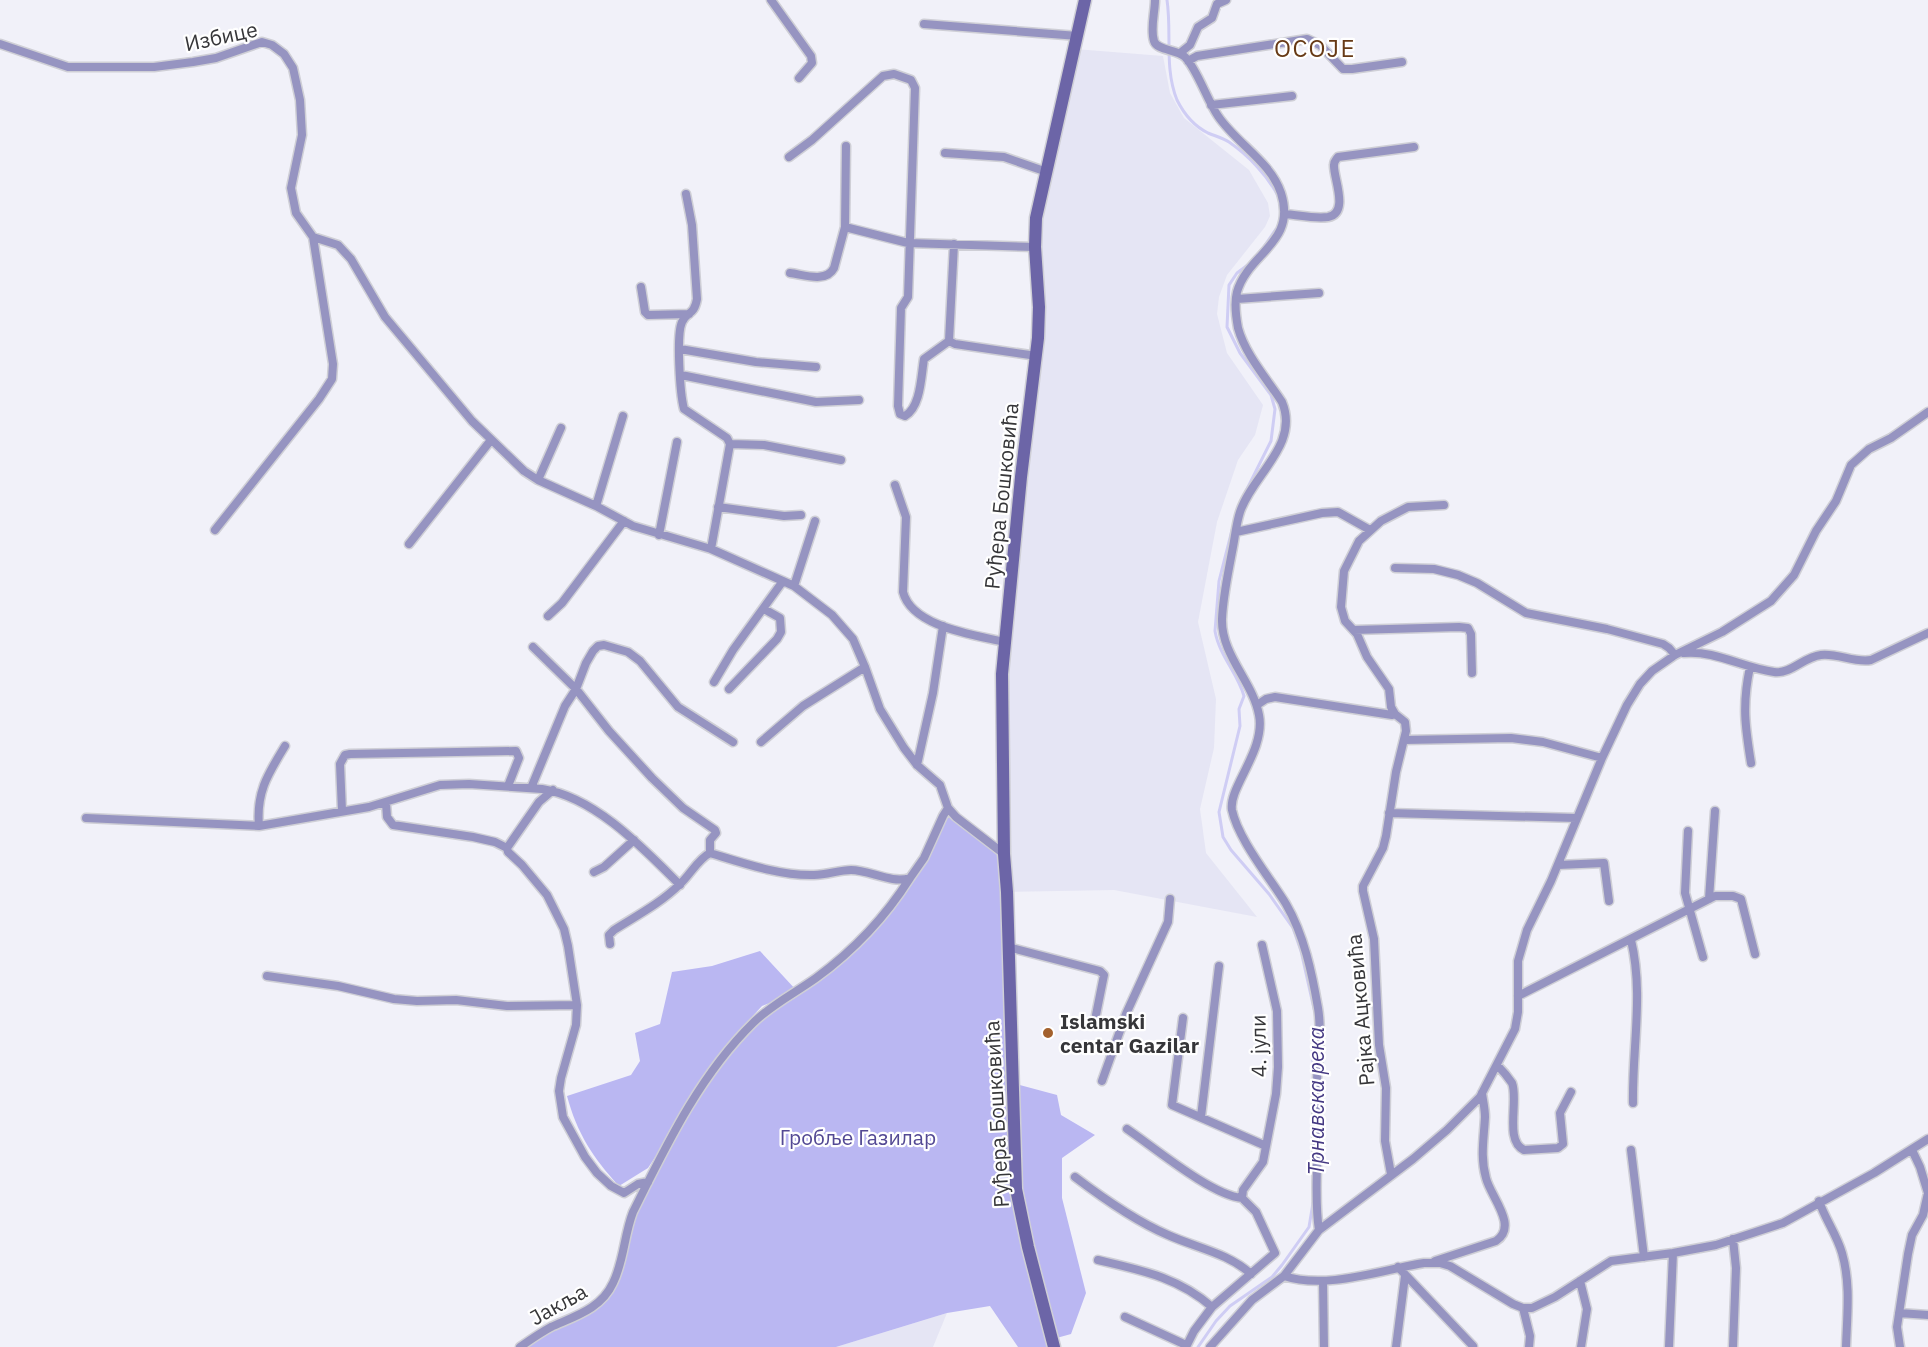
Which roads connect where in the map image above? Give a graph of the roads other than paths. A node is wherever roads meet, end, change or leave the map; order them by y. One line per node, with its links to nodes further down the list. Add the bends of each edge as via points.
1 (771, 0): 12 (street, via 812,56 812,63)
2 (1085, 0): 6 (main road, Руђера Бошковића)
3 (1155, 0): 8 (street, via 1153,39 1158,46)
4 (1226, 0): 8 (street, via 1217,4 1212,18 1198,27 1190,45)
5 (924, 24): 6 (street)
6 (1078, 36): 19 (main road, Руђера Бошковића)
7 (4, 46): 9 (street, Избице); 23 (street, Избице, via 68,67 154,67 216,58 262,42 272,45 293,68 300,100 302,135 291,188 296,213)
8 (1177, 52): 10 (street)
9 (0, 54)
10 (1188, 61): 11 (street, via 1197,56 1307,39 1320,45 1342,69); 14 (street)
11 (1402, 62)
12 (799, 78)
13 (1292, 96): 14 (street)
14 (1211, 105): 21 (street, via 1230,132 1274,179)
15 (846, 146): 22 (street)
16 (1414, 147): 21 (street, via 1338,157 1334,166 1339,199 1334,214)
17 (945, 153): 19 (street, via 1004,157)
18 (789, 157): 24 (street, via 883,76 894,74 911,80 915,88)
19 (1047, 172): 26 (main road, Руђера Бошковића, via 1036,218)
20 (686, 194): 31 (street, via 697,299)
21 (1285, 214): 30 (street, via 1277,237 1249,271)
22 (845, 227): 24 (street); 27 (street, via 831,273 823,277)
23 (313, 237): 41 (street, via 338,245 351,259 385,317); 53 (street, via 332,379)
24 (908, 243): 25 (street); 32 (street, via 908,297 901,308 900,414 910,413 917,400 924,359)
25 (954, 244): 26 (street); 32 (street)
26 (1035, 247): 34 (main road, Руђера Бошковића)
27 (790, 273)
28 (641, 287): 31 (street, via 648,315)
29 (1319, 293): 30 (street)
30 (1237, 299): 55 (street, via 1242,338 1282,402 1286,417 1283,438 1247,497)
31 (689, 314): 33 (street, via 679,332)
32 (949, 341): 34 (street)
33 (680, 349): 35 (street); 36 (street)
34 (1037, 356): 67 (main road, Руђера Бошковића)
35 (816, 367)
36 (681, 375): 37 (street, via 816,402); 43 (street, via 684,409)
37 (859, 400)
38 (1928, 412): 69 (street, via 1851,465 1836,501 1794,575 1771,601)
39 (623, 416): 48 (street)
40 (561, 428): 45 (street)
41 (491, 440): 45 (street); 57 (street)
42 (677, 442): 56 (street)
43 (730, 444): 44 (street, via 764,445); 49 (street)
44 (841, 460)
45 (538, 480): 48 (street)
46 (895, 484): 64 (street, via 906,517 904,596 920,615)
47 (1444, 505): 54 (street, via 1408,507)
48 (596, 506): 51 (street)
49 (718, 507): 50 (street); 58 (street)
50 (801, 515)
51 (624, 521): 56 (street); 63 (street)
52 (815, 521): 61 (street)
53 (215, 530)
54 (1370, 530): 55 (street, via 1338,512); 65 (street, via 1356,546 1344,571 1341,607 1345,621)
55 (1236, 532): 76 (street, via 1226,584 1223,632)
56 (659, 536): 58 (street)
57 (409, 544)
58 (711, 549): 60 (street)
59 (1395, 568): 69 (street, via 1434,569 1458,575 1526,613 1652,641)
60 (783, 581): 61 (street); 62 (street)
61 (794, 586): 70 (street, via 838,621 853,639)
62 (764, 609): 73 (street); 75 (street, via 780,618 781,632)
63 (548, 616)
64 (943, 626): 67 (street); 84 (street)
65 (1354, 630): 72 (street, via 1468,628); 77 (street, via 1389,689)
66 (1928, 633): 71 (street, via 1871,660 1821,655 1782,672)
67 (1004, 642): 100 (main road, Руђера Бошковића)
68 (533, 647): 74 (street)
69 (1677, 654): 71 (street, via 1704,652); 82 (street, via 1636,689)
70 (865, 667): 80 (street, via 803,706); 84 (street, via 885,719)
71 (1750, 667): 83 (street, via 1744,718)
72 (1472, 673)
73 (714, 682)
74 (576, 689): 79 (street, via 593,651 598,646 614,647 640,661 678,707); 86 (street); 99 (street, via 652,778 683,808 715,830)
75 (729, 689)
76 (1257, 705): 77 (street, via 1275,697); 137 (street, via 1257,742 1232,809 1290,913 1316,994 1320,1020 1316,1137)
77 (1395, 714): 78 (street, Рајка Ацковића, via 1406,726)
78 (1404, 740): 82 (street, via 1511,738); 92 (street, Рајка Ацковића)
79 (733, 742)
80 (761, 742)
81 (285, 746): 95 (street, via 259,796)
82 (1602, 758): 94 (street)
83 (1751, 763)
84 (917, 765): 89 (street, via 940,785)
85 (508, 786): 86 (street); 88 (street, via 440,785); 90 (street, via 519,758 516,751 350,754 340,764)
86 (531, 788): 87 (street)
87 (553, 790): 97 (street, via 592,808); 98 (street, via 539,802)
88 (386, 803): 90 (street); 98 (street, via 387,817 393,825 473,837)
89 (948, 808): 100 (street); 103 (street, Јакља)
90 (342, 811): 95 (street)
91 (1715, 811): 106 (street)
92 (1389, 813): 94 (street); 132 (street, Рајка Ацковића, via 1383,848 1363,891 1374,939 1379,1045 1386,1088 1384,1141)
93 (86, 818): 95 (street)
94 (1576, 818): 101 (street)
95 (259, 826)
96 (1688, 831): 108 (street, via 1684,893)
97 (634, 840): 102 (street); 104 (street)
98 (507, 848): 118 (street, via 547,895 564,929)
99 (710, 853): 103 (street, via 801,875 850,870 900,880); 104 (street)
100 (1004, 854): 112 (main road, Руђера Бошковића)
101 (1558, 865): 107 (street, via 1604,863); 117 (street, via 1520,951)
102 (594, 873)
103 (910, 878): 134 (street, Јакља, via 892,904 847,952 771,1008 743,1034 690,1105)
104 (680, 885): 110 (street, via 614,930 609,935)
105 (1170, 899): 122 (street, via 1168,922 1126,1014)
106 (1709, 899): 108 (street); 113 (street, via 1726,895 1741,899)
107 (1609, 901)
108 (1689, 909): 109 (street); 114 (street)
109 (1631, 940): 117 (street); 125 (street, via 1638,995)
110 (610, 944)
111 (1262, 945): 129 (street, 4. јули, via 1278,1032 1276,1094)
112 (1008, 947): 120 (street, via 1100,971 1104,975); 157 (main road, Руђера Бошковића, via 1016,1189)
113 (1755, 954)
114 (1703, 957)
115 (1220, 966): 126 (street, 4. јули)
116 (267, 976): 118 (street, via 394,999 507,1006)
117 (1518, 996): 121 (street, via 1515,1029)
118 (577, 1005): 134 (street, via 576,1025 559,1091 563,1117 585,1157 611,1186 624,1193)
119 (1183, 1018): 126 (street, via 1171,1102)
120 (1095, 1020)
121 (1497, 1065): 123 (street, via 1513,1085 1514,1138 1524,1150 1558,1148 1563,1144 1560,1113); 124 (street)
122 (1102, 1081)
123 (1571, 1092)
124 (1482, 1093): 132 (street, via 1447,1130); 142 (street, via 1482,1157 1505,1232 1496,1241)
125 (1633, 1103)
126 (1200, 1117): 129 (street)
127 (1127, 1129): 135 (street, via 1202,1181)
128 (1928, 1139): 131 (street)
129 (1266, 1146): 135 (street, 4. јули, via 1263,1162 1243,1190)
130 (1631, 1150): 140 (street)
131 (1912, 1150): 136 (street); 151 (street, via 1928,1194 1912,1235)
132 (1391, 1174): 137 (street)
133 (1075, 1177): 144 (street, via 1143,1222 1235,1262)
134 (648, 1182): 156 (street, Јакља, via 629,1221 621,1264 605,1298)
135 (1242, 1198): 144 (street, via 1256,1212 1275,1253)
136 (1819, 1201): 138 (street, via 1783,1223); 165 (street, via 1845,1267)
137 (1319, 1230): 145 (street)
138 (1733, 1239): 139 (street); 164 (street, via 1736,1268)
139 (1673, 1253): 140 (street); 163 (street)
140 (1644, 1257): 148 (street, via 1611,1261)
141 (1098, 1260): 149 (street, via 1159,1275 1198,1295)
142 (1430, 1262): 143 (street); 150 (street, via 1450,1266)
143 (1398, 1268): 146 (street); 147 (street)
144 (1251, 1274): 149 (street)
145 (1284, 1276): 147 (street); 158 (street, via 1252,1299)
146 (1405, 1276): 155 (street); 160 (street)
147 (1323, 1281): 159 (street)
148 (1580, 1281): 150 (street, via 1545,1302); 162 (street, via 1587,1310)
149 (1212, 1307): 154 (street)
150 (1523, 1308): 161 (street, via 1530,1336)
151 (1899, 1314): 152 (street); 166 (street)
152 (1928, 1315)
153 (1125, 1317): 154 (street)
154 (1186, 1346)
155 (1473, 1346)
156 (520, 1347)
157 (1054, 1347)
158 (1210, 1347)
159 (1324, 1347)
160 (1396, 1347)
161 (1528, 1347)
162 (1581, 1347)
163 (1669, 1347)
164 (1732, 1347)
165 (1846, 1347)
166 (1900, 1347)

